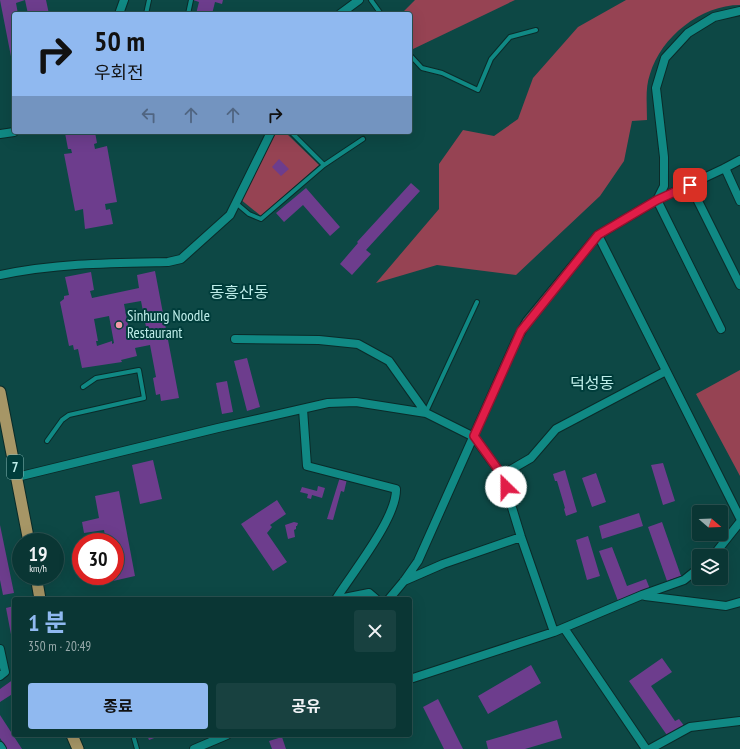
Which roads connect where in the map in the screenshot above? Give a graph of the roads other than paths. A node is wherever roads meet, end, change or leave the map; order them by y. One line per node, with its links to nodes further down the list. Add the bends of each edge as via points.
1 (124, 0): 7 (street)
2 (149, 0): 8 (lane)
3 (191, 0): 9 (lane)
4 (360, 0): 10 (street)
5 (371, 0): 11 (lane)
6 (740, 11): 23 (street, via 714,17 688,33 665,58 656,88 664,157 664,186)
7 (120, 12)
8 (146, 12)
9 (188, 12)
10 (343, 12)
11 (380, 12)
12 (536, 30): 13 (lane, via 510,38 491,59 478,90 442,73 422,68)
13 (412, 56)
14 (12, 132): 15 (street)
15 (0, 134)
16 (270, 134): 25 (street)
17 (293, 134): 20 (lane)
18 (363, 139): 20 (lane)
19 (740, 160): 21 (street)
20 (324, 165): 25 (lane, via 261,219 249,214)
21 (725, 168): 22 (street); 24 (street)
22 (690, 185): 23 (street); 28 (street)
23 (657, 200): 26 (street); 30 (street)
24 (740, 201)
25 (236, 203): 27 (street, via 227,218 181,259 168,262 68,264)
26 (598, 235): 32 (street); 37 (street, via 521,331)
27 (0, 275)
28 (740, 285)
29 (477, 302): 36 (lane)
30 (722, 329)
31 (235, 339): 36 (street, via 319,340 358,344 389,361)
32 (666, 371): 39 (street, via 556,429 531,458); 41 (street)
33 (84, 387): 38 (lane, via 96,378 139,370 144,398 70,415 62,420)
34 (0, 392): 40 (highway, 7)
35 (303, 409): 36 (street, via 346,402); 40 (street); 51 (street, via 307,466 396,488 396,496 385,524)
36 (426, 413): 37 (street)
37 (474, 436): 39 (street); 47 (street, via 418,561)
38 (47, 441)
39 (502, 475): 44 (street)
40 (17, 477): 43 (highway, 7)
41 (740, 518)
42 (740, 522): 45 (street)
43 (28, 533)
44 (521, 537): 47 (street, via 443,564); 57 (street)
45 (719, 549)
46 (692, 574): 49 (street, via 684,580)
47 (404, 581): 54 (street)
48 (38, 585): 50 (highway)
49 (642, 595): 55 (street, via 726,606); 56 (street)
50 (40, 597)
51 (337, 597)
52 (349, 597): 53 (street, via 369,593)
53 (374, 597)
54 (391, 597)
55 (740, 602)
56 (564, 628): 57 (street); 70 (street)
57 (554, 632): 60 (street)
58 (0, 649): 59 (street, via 4,672)
59 (0, 676)
60 (412, 678)
61 (740, 721): 71 (street, via 690,727)
62 (73, 737): 67 (highway)
63 (134, 737): 68 (lane)
64 (222, 737): 69 (street)
65 (0, 746): 66 (street)
66 (2, 749)
67 (78, 749)
68 (137, 749)
69 (194, 749)
70 (646, 749)
71 (650, 749)

